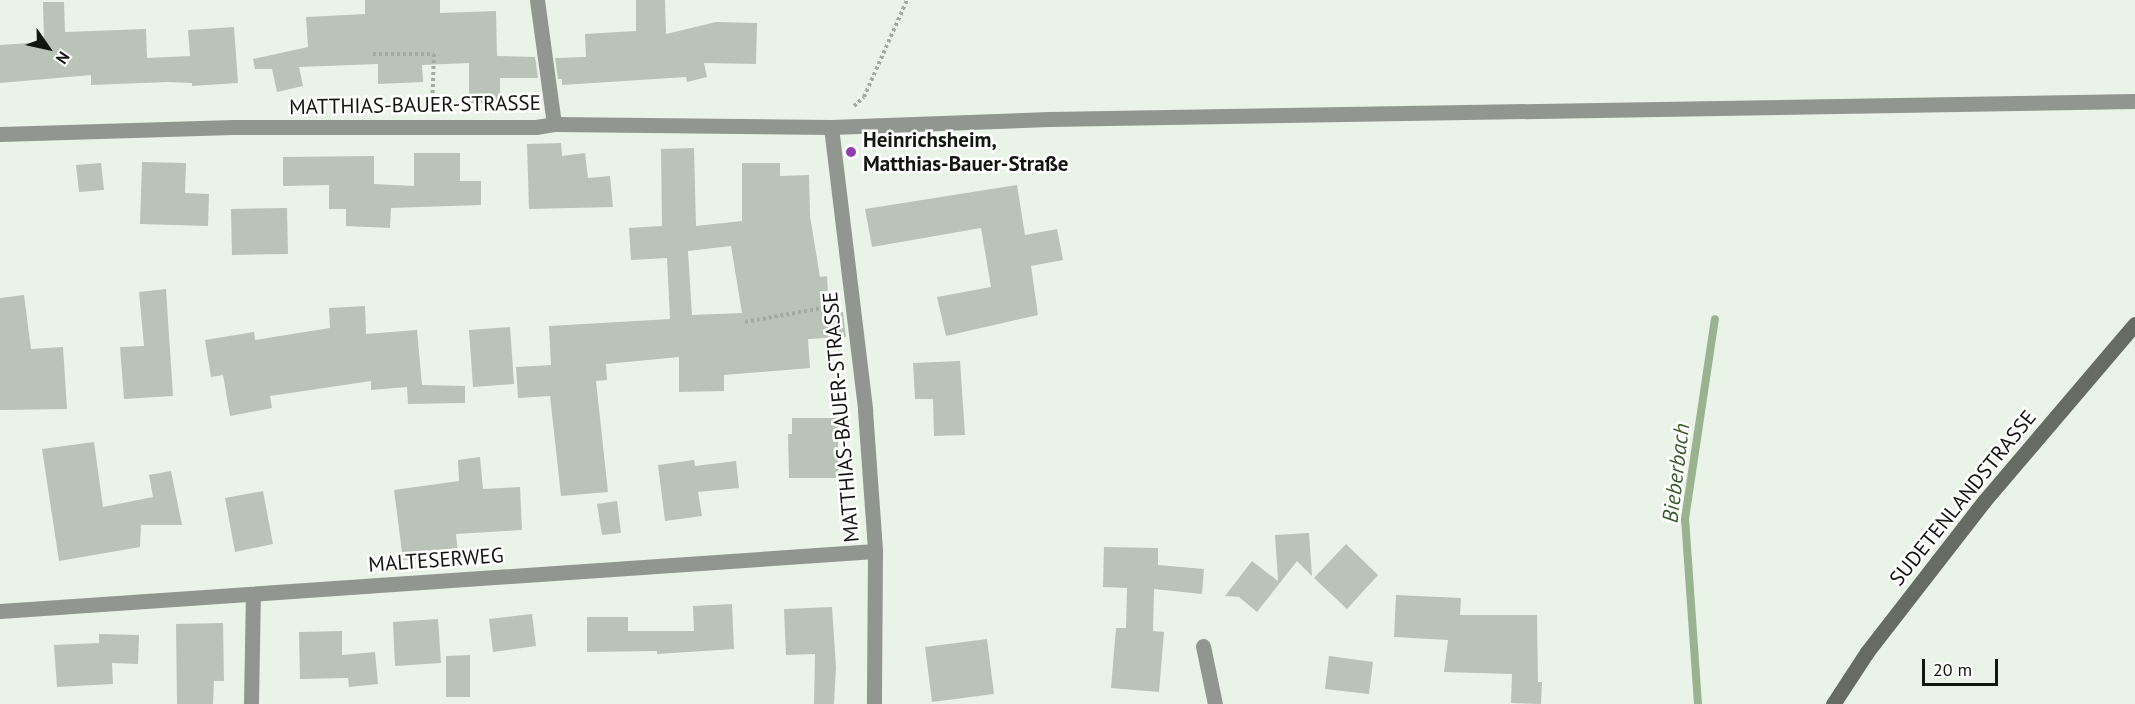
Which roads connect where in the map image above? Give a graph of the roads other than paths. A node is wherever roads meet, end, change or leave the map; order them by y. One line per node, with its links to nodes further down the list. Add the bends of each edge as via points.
1 (537, 0): 3 (street)
2 (2135, 101): 4 (street, MATTHIAS-BAUER-STRASSE, via 1049,119)
3 (554, 124): 4 (street, MATTHIAS-BAUER-STRASSE); 5 (street, MATTHIAS-BAUER-STRASSE)
4 (831, 128): 7 (street, MATTHIAS-BAUER-STRASSE, via 865,410)
5 (0, 134)
6 (2135, 324): 14 (street, SUDETENLANDSTRASSE, via 1985,500 1867,652)
7 (875, 551): 8 (street, MALTESERWEG); 12 (street, MATTHIAS-BAUER-STRASSE)
8 (254, 594): 9 (street, MALTESERWEG); 11 (street)
9 (0, 611)
10 (1203, 646): 13 (street)
11 (252, 704)
12 (874, 704)
13 (1215, 704)
14 (1833, 704)

